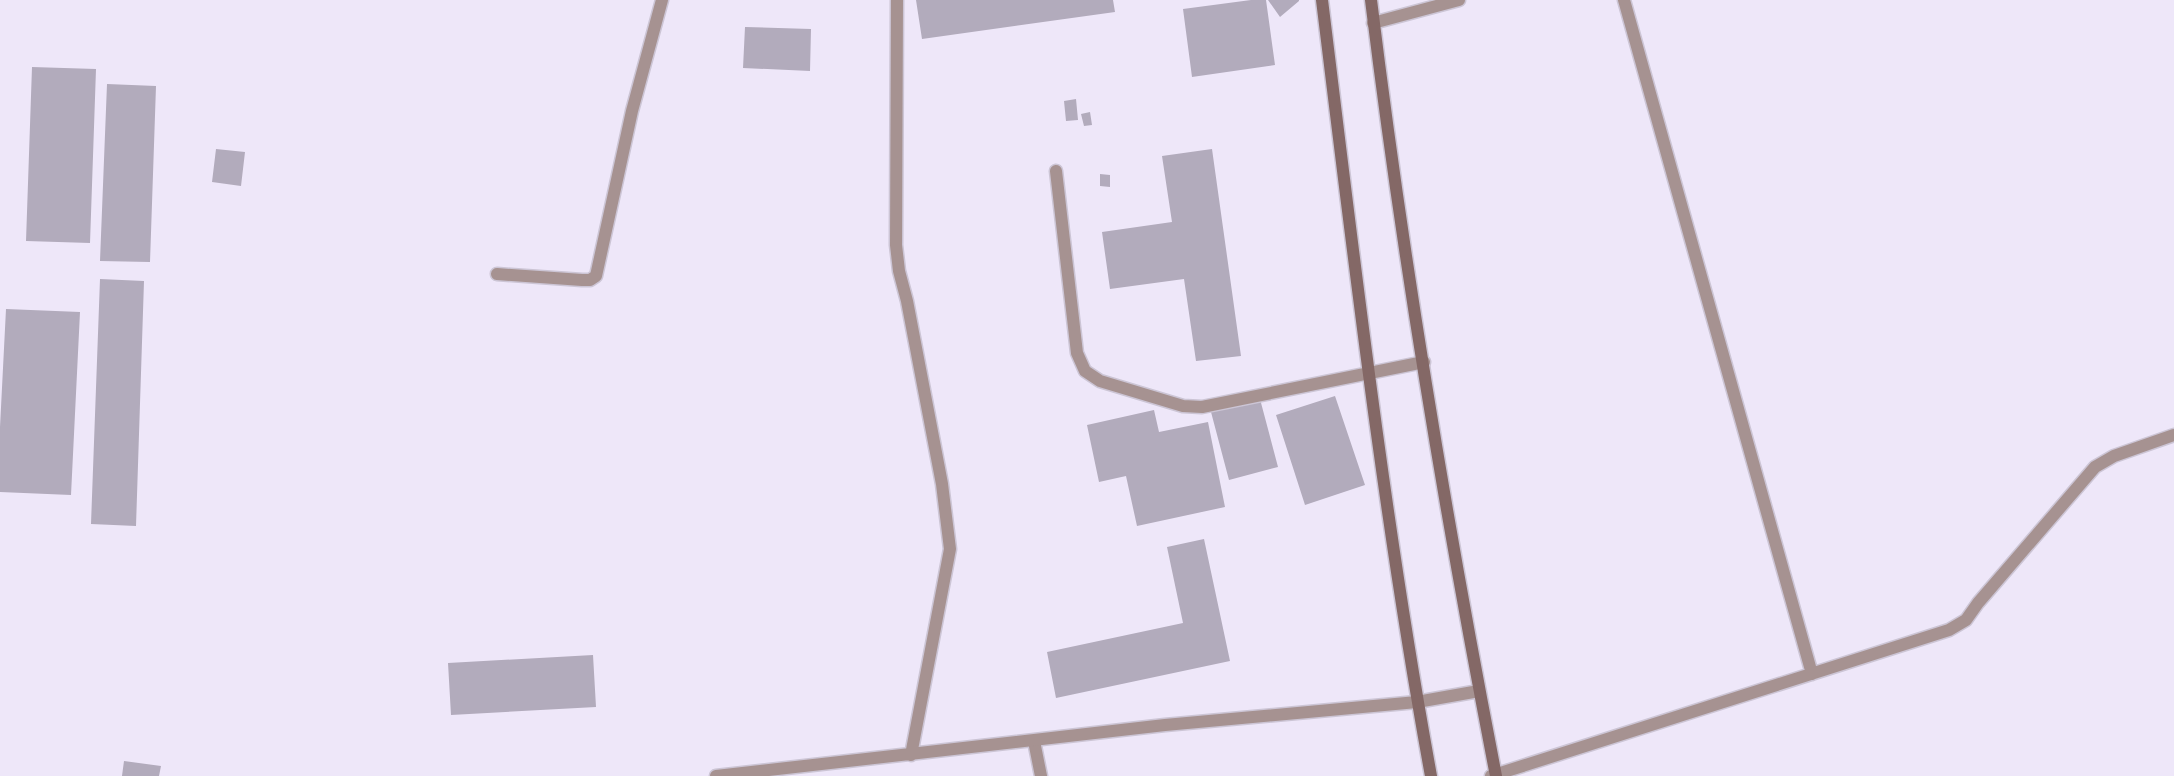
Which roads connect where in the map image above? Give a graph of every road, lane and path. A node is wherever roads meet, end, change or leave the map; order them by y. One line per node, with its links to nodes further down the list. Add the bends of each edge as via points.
1 (662, 0): 9 (street, via 636,94 596,276 582,280)
2 (897, 0): 17 (street, via 896,245 942,484 950,548)
3 (1322, 0): 11 (main road)
4 (1371, 0): 7 (main road)
5 (1459, 0): 7 (street)
6 (1624, 0): 13 (street)
7 (1374, 23): 10 (main road, via 1403,242)
8 (1056, 171): 11 (street, via 1077,353 1085,371 1092,376 1183,406 1202,407)
9 (497, 274)
10 (1424, 362): 11 (street); 14 (main road)
11 (1368, 375): 15 (main road)
12 (2174, 436): 13 (street, via 2114,456 2095,467 1966,620 1949,630)
13 (1812, 674): 22 (street)
14 (1479, 691): 15 (street); 22 (main road)
15 (1417, 702): 16 (street, via 1165,725); 21 (main road)
16 (1034, 741): 17 (street); 20 (street)
17 (911, 755): 18 (street)
18 (763, 774): 19 (street)
19 (716, 776)
20 (1041, 776)
21 (1431, 776)
22 (1494, 776)

